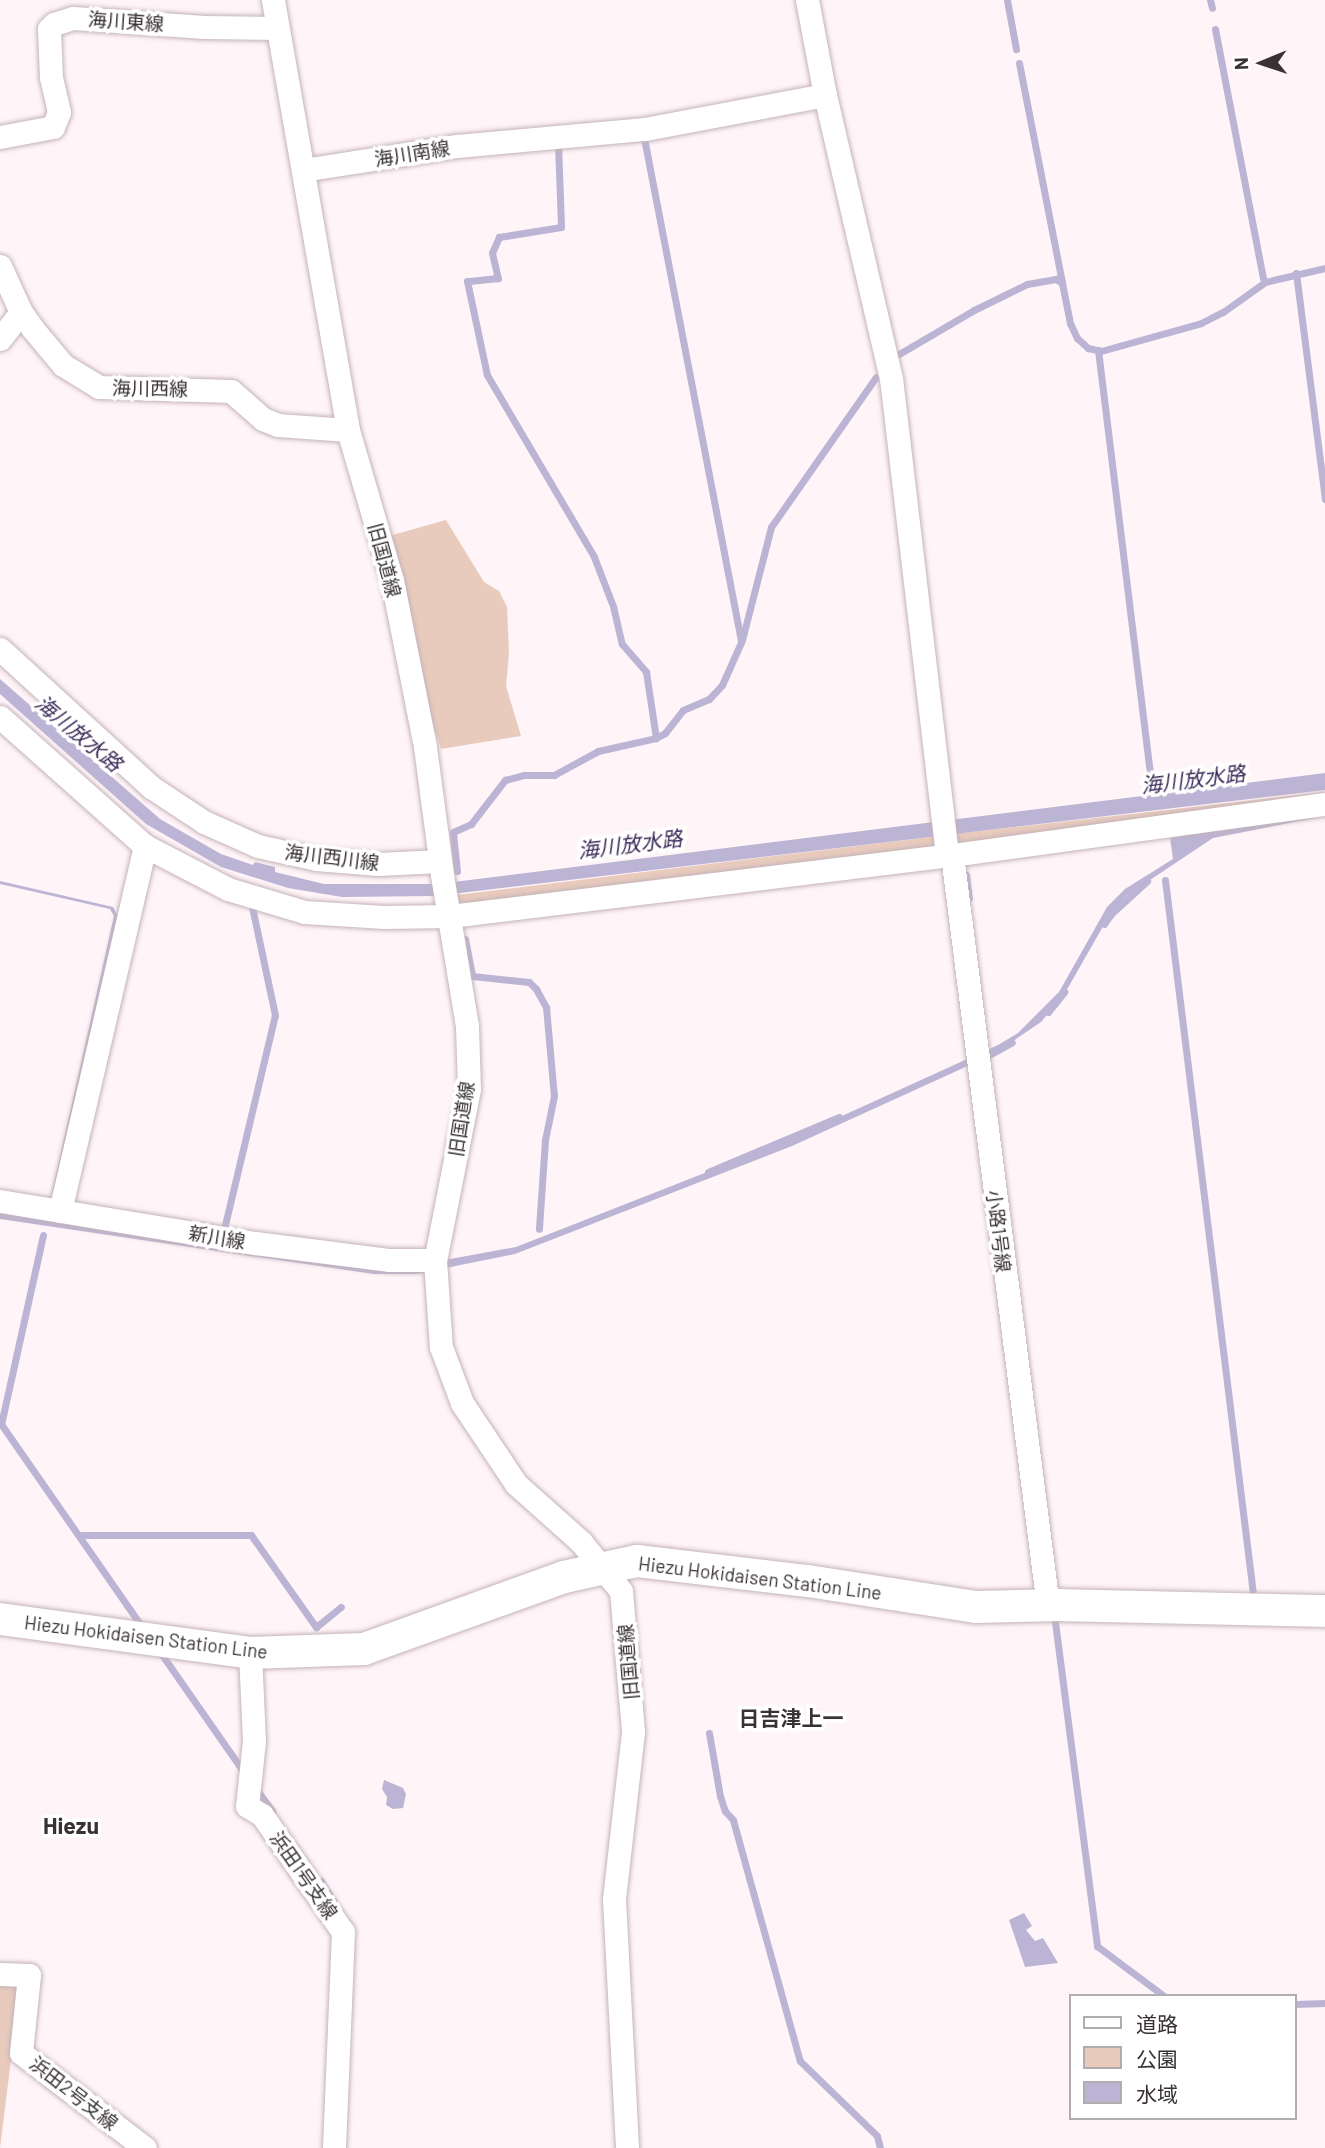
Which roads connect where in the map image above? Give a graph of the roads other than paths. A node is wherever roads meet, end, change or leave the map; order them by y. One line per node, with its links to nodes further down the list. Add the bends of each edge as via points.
1 (273, 0): 3 (street, 旧国道線)
2 (807, 0): 4 (street, 小路1号線)
3 (276, 29): 5 (street, 海川東線, via 73,18 54,24 49,29 51,77 59,111 53,127); 6 (street, 旧国道線)
4 (825, 94): 6 (street, 海川南線, via 645,129 522,138); 15 (street, 小路1号線, via 891,378)
5 (0, 137)
6 (303, 170): 10 (street, 旧国道線)
7 (0, 266): 8 (street, 海川西線)
8 (21, 313): 9 (street); 10 (street, 海川西線, via 63,365 99,387 230,391 263,419 278,425)
9 (0, 339)
10 (348, 430): 16 (street, 旧国道線, via 392,580 425,747)
11 (0, 649): 16 (street, 海川西川線, via 151,787 204,822 258,846 316,859)
12 (0, 717): 14 (street)
13 (1325, 804): 15 (street)
14 (145, 846): 17 (street, via 228,889 304,912 384,917); 19 (street)
15 (949, 851): 17 (street); 22 (street, 小路1号線)
16 (441, 868): 17 (street, 旧国道線)
17 (448, 909): 20 (street, 旧国道線, via 467,1026 469,1089)
18 (0, 1201): 19 (street, 新川線)
19 (60, 1211): 20 (street, 新川線, via 255,1243 390,1260)
20 (435, 1260): 21 (street, 旧国道線, via 441,1348 462,1403 516,1484)
21 (603, 1566): 22 (main road, Hiezu Hokidaisen Station Line, via 637,1560 976,1607); 25 (main road, Hiezu Hokidaisen Station Line, via 364,1649); 29 (street, 旧国道線, via 621,1591 633,1732 614,1899)
22 (1048, 1606): 23 (main road, Hiezu Hokidaisen Station Line)
23 (1325, 1612)
24 (0, 1619): 25 (main road, Hiezu Hokidaisen Station Line)
25 (250, 1653): 28 (street, 浜田1号支線, via 254,1741 247,1806 262,1815 343,1932)
26 (0, 1974): 27 (street, 浜田2号支線, via 29,1975 21,2053)
27 (145, 2148)
28 (334, 2148)
29 (627, 2148)

